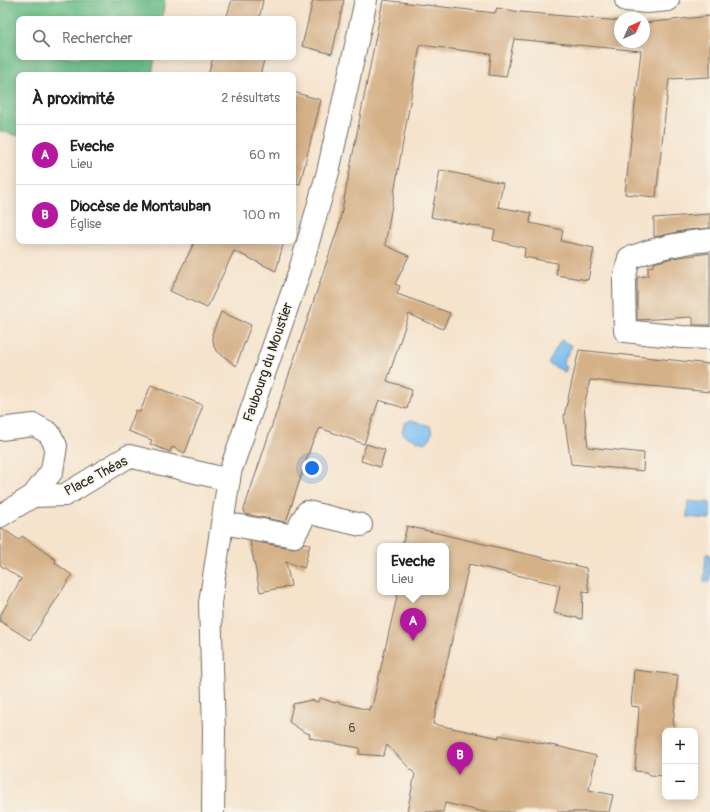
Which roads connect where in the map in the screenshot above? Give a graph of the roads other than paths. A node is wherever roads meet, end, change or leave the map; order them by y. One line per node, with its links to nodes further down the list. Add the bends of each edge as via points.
1 (366, 0): 7 (main road, Faubourg du Moustier, via 328,172 300,270)
2 (626, 0): 3 (main road)
3 (668, 0)
4 (710, 240): 5 (main road, via 683,242 629,258 624,281 626,331)
5 (710, 338)
6 (0, 429): 8 (main road, via 34,425 49,433 56,446 52,471)
7 (229, 480): 8 (main road, Place Théas, via 129,456 65,495); 10 (main road, Faubourg du Moustier)
8 (33, 496): 9 (main road)
9 (0, 516)
10 (223, 523): 11 (main road, via 294,536 308,512); 12 (main road, Faubourg du Moustier, via 210,604)
11 (361, 525)
12 (214, 730): 13 (main road, Faubourg du Moustier); 14 (main road, Faubourg du Moustier)
13 (213, 812)
14 (223, 812)

